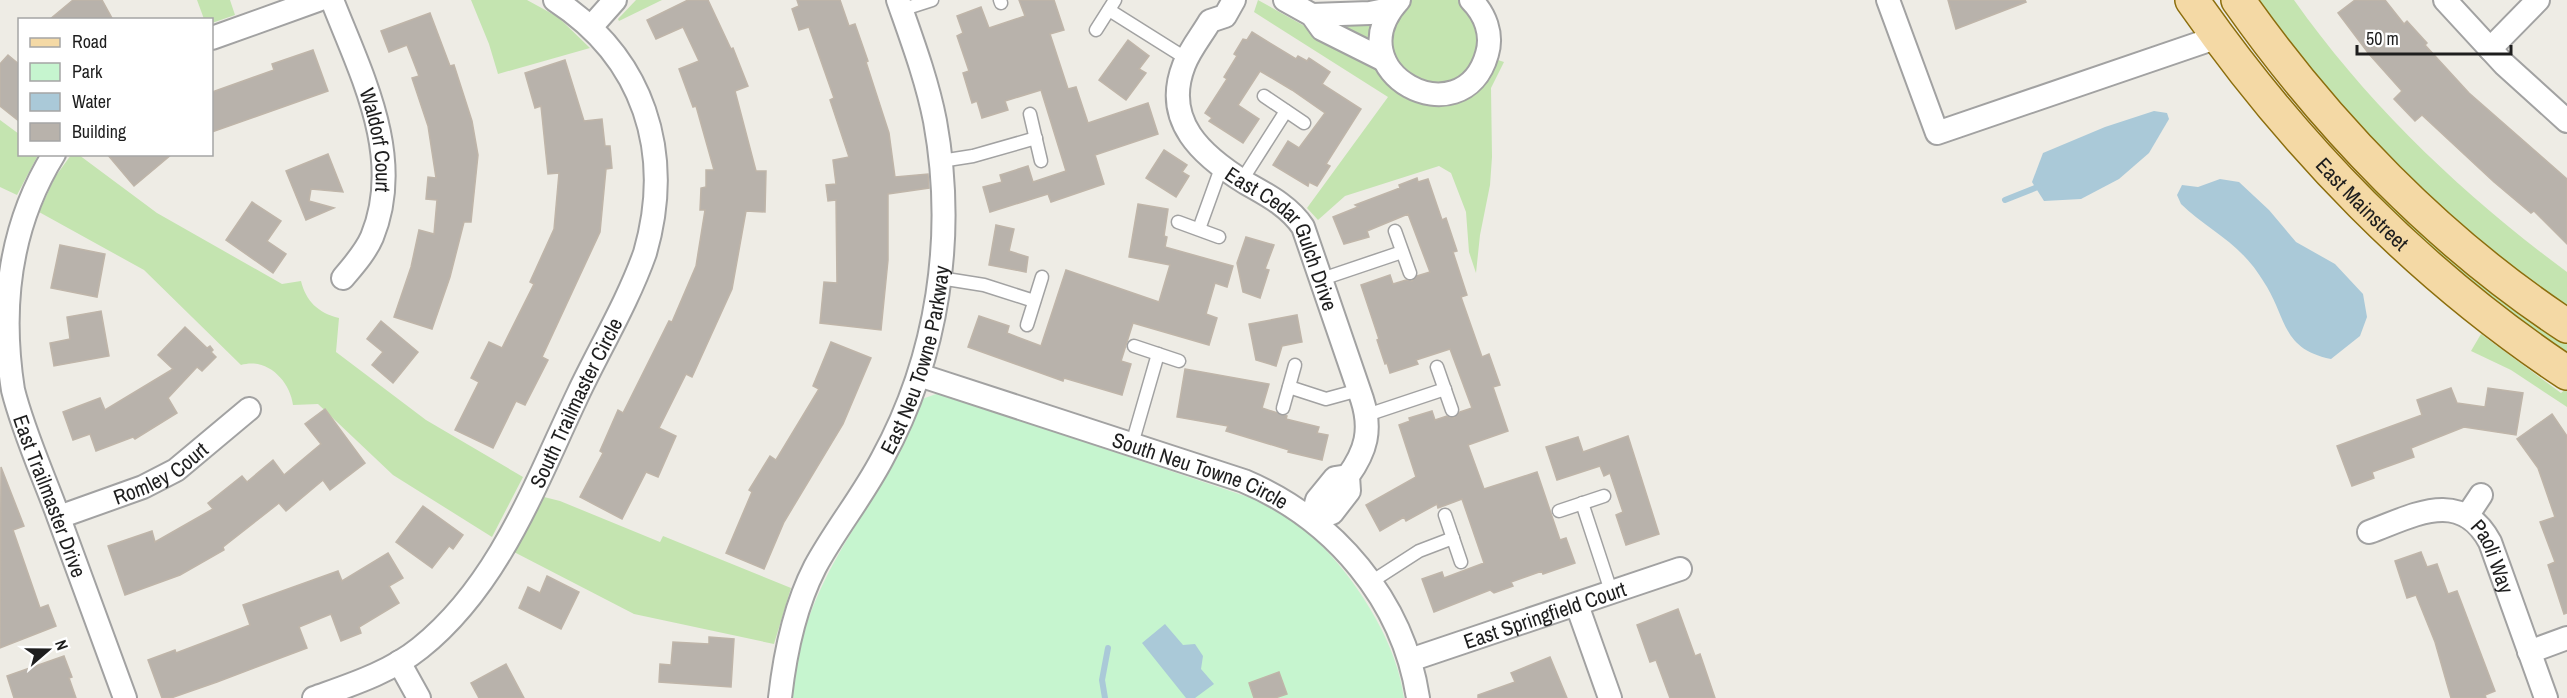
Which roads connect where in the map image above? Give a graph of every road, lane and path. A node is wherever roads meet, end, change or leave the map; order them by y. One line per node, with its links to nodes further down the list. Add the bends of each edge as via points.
1 (318, 0): 22 (street)
2 (332, 0): 45 (street, Waldorf Court, via 372,105 384,159 383,192 374,231 364,252)
3 (555, 0): 19 (street)
4 (615, 0): 19 (street)
5 (932, 0): 15 (lane)
6 (1234, 0): 17 (street, East Cedar Gulch Drive, via 1225,16)
7 (1285, 0): 18 (street)
8 (1472, 0): 25 (street, via 1487,24 1488,49 1480,71 1462,87 1440,94 1417,92 1397,80)
9 (1888, 0): 21 (street, via 1937,133)
10 (2192, 0): 21 (main road, East Mainstreet)
11 (2238, 0): 35 (main road, East Mainstreet, via 2291,70)
12 (2445, 0): 23 (street)
13 (2538, 0): 23 (street)
14 (1394, 4): 18 (street, via 1370,13); 25 (street, via 1381,34)
15 (899, 5): 33 (street, East Neu Towne Parkway, via 925,80)
16 (1112, 5): 20 (lane); 24 (lane)
17 (1211, 10): 24 (street, East Cedar Gulch Drive)
18 (1312, 15): 25 (street, via 1322,29)
19 (591, 27): 84 (street, South Trailmaster Circle, via 623,66 653,136 657,180 647,246 492,567 447,623)
20 (1096, 30)
21 (2218, 37): 35 (main road, via 2245,39 2336,149 2346,157); 56 (main road, East Mainstreet, via 2296,134 2384,226 2482,311)
22 (213, 38)
23 (2490, 49): 29 (street)
24 (1187, 59): 36 (street, East Cedar Gulch Drive, via 1178,88 1182,117 1198,147)
25 (1384, 60)
26 (1264, 96): 27 (lane)
27 (1286, 111): 30 (lane); 37 (lane)
28 (1030, 114): 31 (lane)
29 (2567, 121)
30 (1304, 123)
31 (1036, 138): 33 (lane); 34 (lane)
32 (53, 156): 72 (street, East Trailmaster Drive, via 31,194 15,236 4,321 13,390)
33 (941, 161): 46 (street, East Neu Towne Parkway, via 944,224)
34 (1041, 161)
35 (2372, 162): 50 (main road, East Mainstreet, via 2470,252)
36 (1221, 168): 37 (street, East Cedar Gulch Drive); 39 (lane)
37 (1242, 180): 47 (street, East Cedar Gulch Drive, via 1298,219)
38 (1178, 222): 39 (lane)
39 (1199, 229): 41 (lane)
40 (1395, 231): 42 (lane)
41 (1219, 237)
42 (1402, 252): 43 (lane); 47 (lane)
43 (1410, 273)
44 (1042, 277): 48 (lane)
45 (343, 278)
46 (940, 278): 48 (lane, via 984,285); 57 (street, East Neu Towne Parkway)
47 (1322, 279): 60 (street, East Cedar Gulch Drive)
48 (1034, 301): 49 (lane)
49 (1027, 325)
50 (2567, 326)
51 (1134, 346): 52 (lane)
52 (1158, 354): 53 (lane); 65 (lane)
53 (1179, 361)
54 (1295, 365): 58 (lane)
55 (1437, 367): 59 (lane)
56 (2567, 373)
57 (919, 375): 65 (street, South Neu Towne Circle); 88 (street, East Neu Towne Parkway, via 882,459 810,578 790,639)
58 (1289, 387): 60 (lane, via 1326,399); 61 (lane)
59 (1445, 389): 63 (lane); 64 (lane)
60 (1359, 390): 64 (street, East Cedar Gulch Drive)
61 (1283, 408)
62 (249, 409): 72 (street, Romley Court, via 171,473)
63 (1452, 410)
64 (1367, 416): 73 (street, East Cedar Gulch Drive, via 1364,451 1348,476 1349,491 1332,513)
65 (1131, 444): 73 (street, South Neu Towne Circle, via 1244,481)
66 (2481, 495): 71 (street)
67 (1604, 496): 68 (lane)
68 (1582, 503): 69 (lane); 79 (lane)
69 (1559, 511)
70 (1446, 515): 75 (lane)
71 (2467, 516): 74 (street, Paoli Way, via 2433,509); 82 (street, Paoli Way, via 2490,542)
72 (59, 518): 85 (street, East Trailmaster Drive)
73 (1312, 519): 78 (street, South Neu Towne Circle, via 1340,544)
74 (2369, 532)
75 (1453, 538): 76 (lane); 78 (lane, via 1419,550)
76 (1461, 562)
77 (1680, 569): 79 (street, East Springfield Court)
78 (1371, 582): 83 (street, South Neu Towne Circle, via 1395,623)
79 (1612, 594): 80 (street, East Springfield Court)
80 (1577, 605): 83 (street, East Springfield Court); 90 (street)
81 (2567, 638): 82 (street)
82 (2529, 652): 91 (street, Paoli Way)
83 (1410, 660): 89 (street, South Neu Towne Circle)
84 (399, 662): 86 (street, South Trailmaster Circle); 87 (street)
85 (125, 698)
86 (314, 698)
87 (420, 698)
88 (780, 698)
89 (1418, 698)
90 (1610, 698)
91 (2546, 698)

